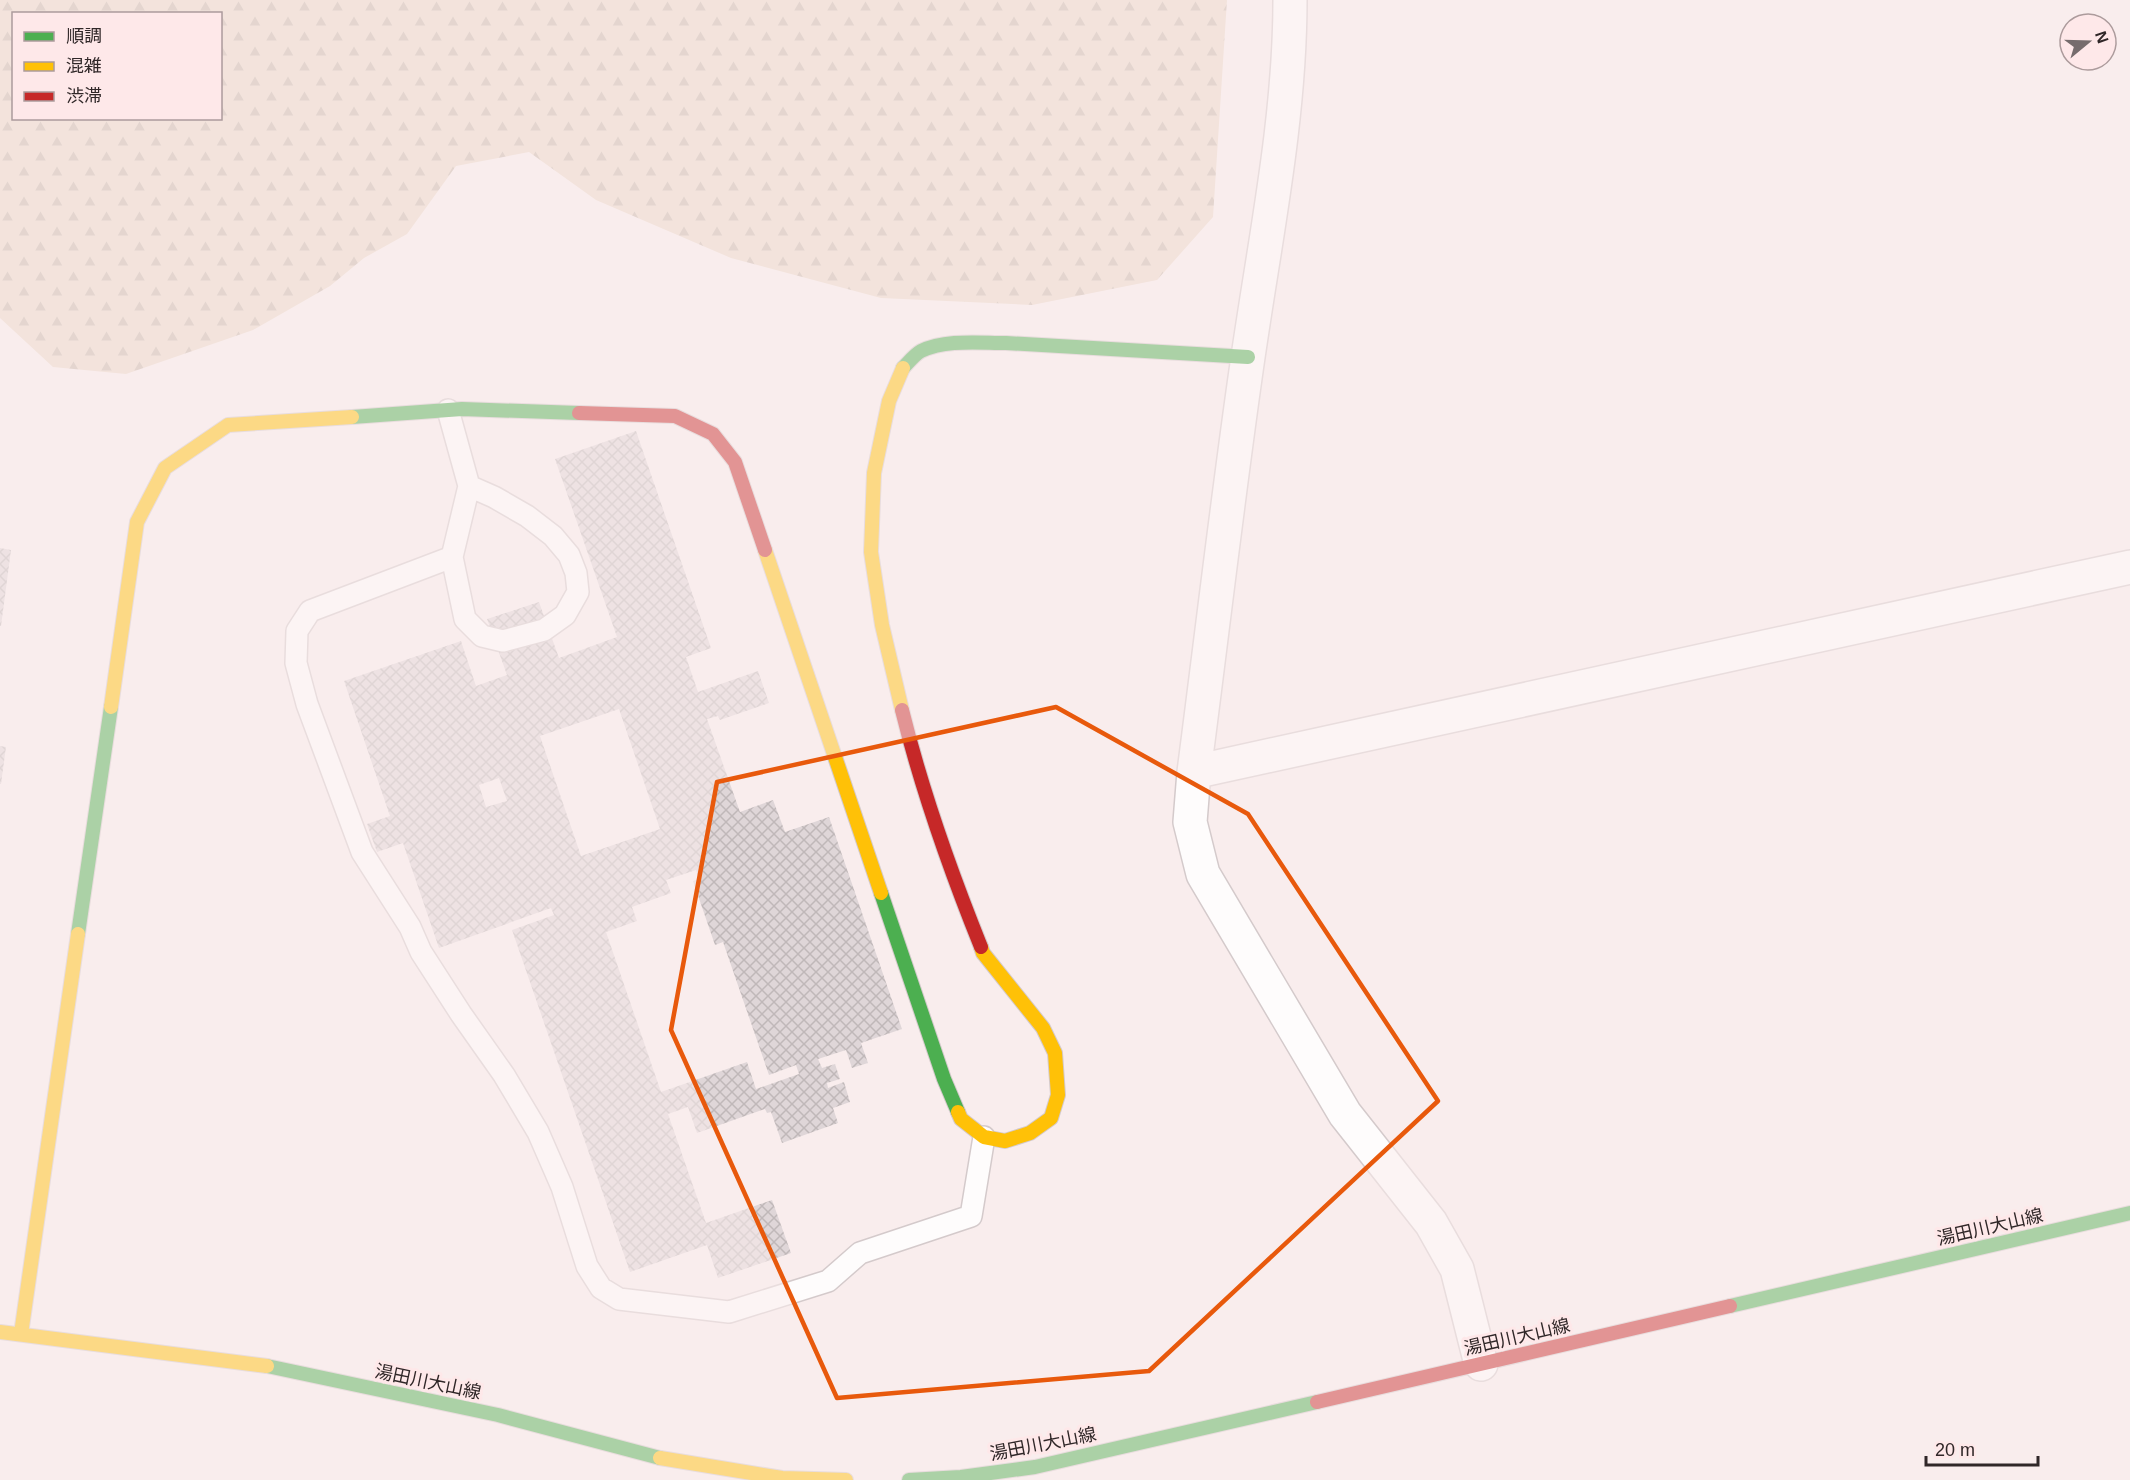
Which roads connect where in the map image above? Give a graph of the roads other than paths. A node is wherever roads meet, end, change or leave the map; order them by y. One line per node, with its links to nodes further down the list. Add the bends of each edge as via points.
1 (1290, 0): 2 (street, via 1290,39 1274,194)
2 (1248, 357): 7 (street); 8 (street, via 1006,343 943,344 919,352 902,369 890,401 874,472 871,552 882,625 910,741 948,865 983,953 1043,1028 1055,1053 1058,1095 1051,1118 1030,1133 1005,1141)
3 (448, 410): 4 (lane); 8 (street, via 675,416 713,434 735,462 944,1079 961,1119); 11 (street, via 228,425 165,468 137,522)
4 (469, 486): 5 (lane); 5 (lane, via 527,516 553,536 569,555 578,592 565,615 544,630 503,641 482,636 465,619)
5 (452, 557): 8 (lane, via 310,611 297,631 296,663 307,704 362,852 410,927 421,952 504,1074 538,1132 562,1187 587,1266 601,1288 619,1299 729,1312 828,1281 860,1253 971,1216)
6 (2130, 567): 7 (street)
7 (1194, 772): 12 (street, via 1190,822 1203,874 1345,1114 1431,1222 1457,1269)
8 (984, 1137)
9 (2130, 1213): 12 (street, 湯田川大山線)
10 (0, 1332): 11 (street, 湯田川大山線)
11 (21, 1334): 13 (street, 湯田川大山線, via 253,1363 498,1415 655,1457)
12 (1481, 1364): 15 (street, 湯田川大山線, via 1035,1467)
13 (782, 1479): 14 (street, 湯田川大山線)
14 (846, 1480)
15 (909, 1480)

